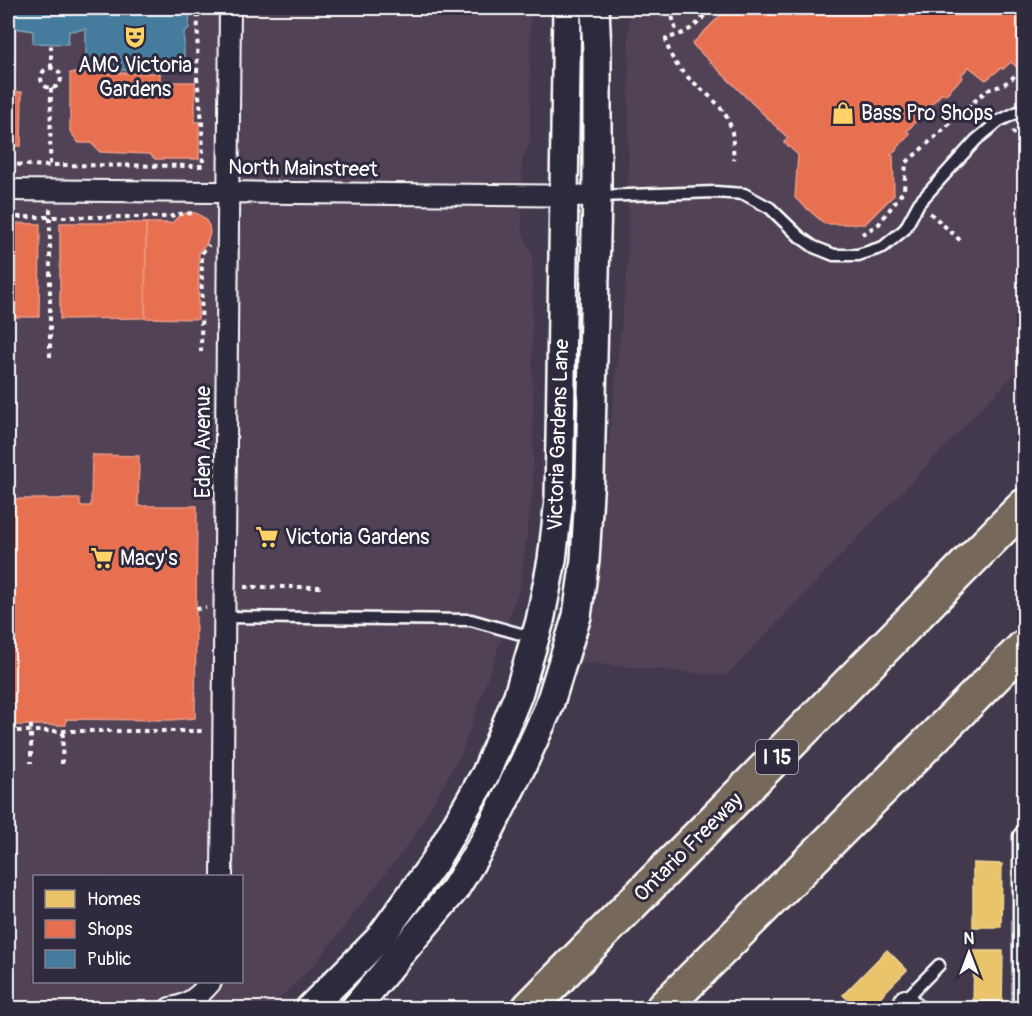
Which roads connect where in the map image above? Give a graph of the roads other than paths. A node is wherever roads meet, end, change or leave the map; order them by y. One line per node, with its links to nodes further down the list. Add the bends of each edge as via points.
1 (230, 8): 6 (street, Eden Avenue)
2 (567, 8): 7 (main road, Victoria Gardens Lane)
3 (595, 8): 8 (main road, Victoria Gardens Lane)
4 (1024, 109): 8 (lane, via 999,121 976,140 920,203 905,229 883,247 858,255 834,255 814,247 770,208 744,194)
5 (8, 190): 6 (street, North Mainstreet)
6 (229, 192): 7 (street, North Mainstreet); 10 (street, Eden Avenue)
7 (564, 196): 8 (street, North Mainstreet); 11 (main road, Victoria Gardens Lane, via 560,500)
8 (597, 196): 13 (main road, Victoria Gardens Lane, via 590,476 577,616 548,709)
9 (1024, 506): 22 (highway, Ontario Freeway / I 15)
10 (225, 617): 11 (lane, via 471,621); 15 (street, Eden Avenue)
11 (535, 638): 13 (main road, via 546,645 548,653 537,699 514,754); 20 (main road, Victoria Gardens Lane, via 518,695 486,773 434,863 379,939)
12 (1024, 647): 23 (highway)
13 (498, 814): 21 (main road, Victoria Gardens Lane, via 455,889)
14 (1024, 829): 24 (lane, via 1019,835)
15 (222, 875)
16 (939, 965): 18 (lane)
17 (208, 985): 19 (street, via 194,1000)
18 (906, 1006)
19 (170, 1008)
20 (310, 1008)
21 (355, 1008)
22 (529, 1008)
23 (663, 1008)
24 (1019, 1008)

